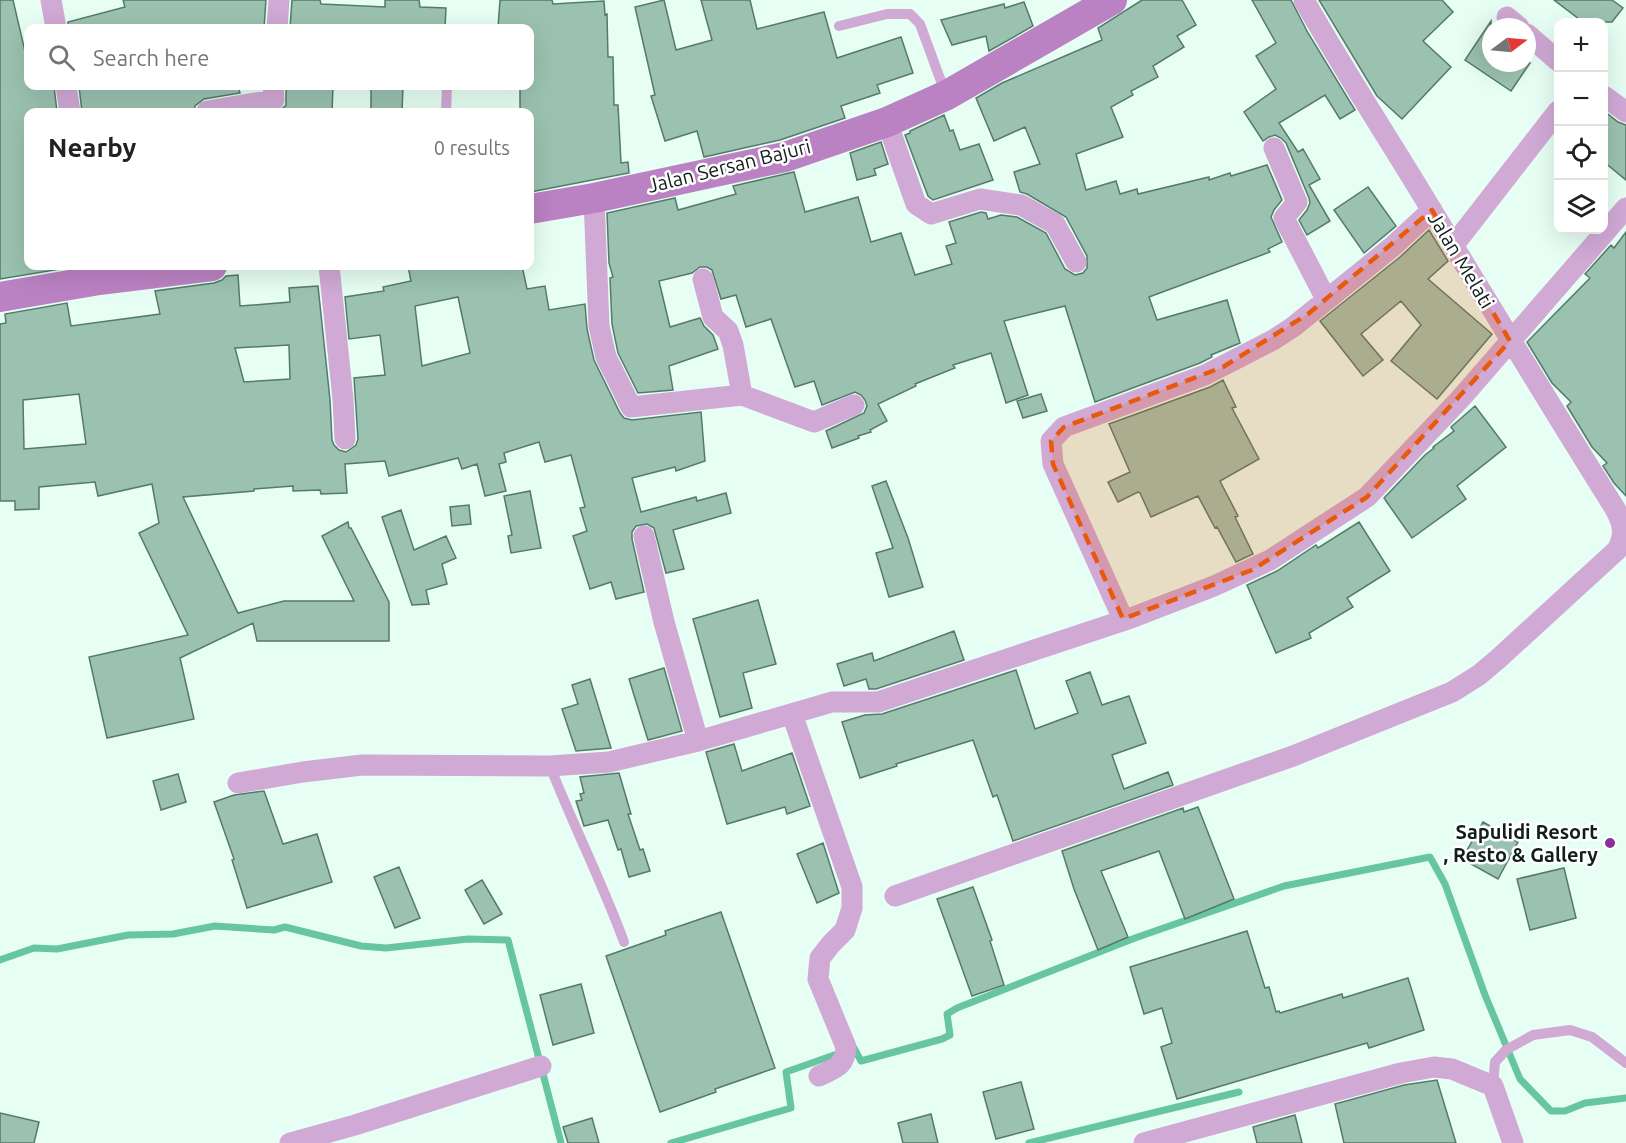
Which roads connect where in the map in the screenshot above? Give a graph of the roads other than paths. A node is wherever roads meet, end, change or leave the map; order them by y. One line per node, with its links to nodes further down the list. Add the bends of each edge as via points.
1 (51, 0): 5 (street)
2 (279, 0): 6 (street)
3 (1304, 0): 25 (street, Jalan Melati)
4 (1108, 1): 12 (main road, Jalan Sersan Bajuri)
5 (55, 24)
6 (277, 24)
7 (839, 26): 12 (lane, via 887,14 910,14 920,24)
8 (1536, 42): 9 (street)
9 (1554, 58)
10 (67, 90): 15 (street)
11 (447, 90): 17 (lane)
12 (947, 95): 20 (main road, Jalan Sersan Bajuri)
13 (1608, 99): 18 (street)
14 (274, 100): 16 (street)
15 (69, 108)
16 (225, 108)
17 (446, 108)
18 (1626, 112)
19 (1554, 116): 26 (street)
20 (887, 122): 22 (main road, Jalan Sersan Bajuri, via 785,157); 27 (street, via 916,204 931,214 980,199 1021,205 1055,224)
21 (1274, 148): 33 (street, via 1297,202 1284,218)
22 (594, 198): 23 (main road, Jalan Sersan Bajuri); 35 (street, via 599,326 606,357 631,407)
23 (534, 208)
24 (1626, 208): 34 (street)
25 (1432, 210): 26 (street, Jalan Melati); 33 (street)
26 (1454, 246): 34 (street, Jalan Melati)
27 (1076, 262)
28 (142, 270): 30 (main road)
29 (329, 270): 37 (street)
30 (98, 273): 32 (main road)
31 (703, 279): 35 (street, via 713,317 728,331 733,345)
32 (0, 297)
33 (1326, 299): 39 (street, via 1293,327 1224,367 1064,427 1051,441 1053,464)
34 (1510, 341): 39 (street, via 1367,497 1252,570); 44 (street, Jalan Melati, via 1621,519 1624,536 1617,550 1498,659 1452,692 1293,756)
35 (741, 395): 36 (street, via 814,422)
36 (854, 405)
37 (345, 439)
38 (644, 536): 41 (street)
39 (1123, 619): 40 (street, via 878,702 832,702)
40 (792, 714): 41 (street); 48 (street, via 852,887 852,908 845,930 820,958 818,979 846,1047 846,1057 842,1064)
41 (698, 741): 42 (street, via 609,762)
42 (550, 766): 43 (street, via 362,765); 45 (lane)
43 (238, 783)
44 (895, 896)
45 (624, 942)
46 (1626, 1063): 49 (lane, via 1592,1037 1570,1030 1533,1035 1506,1050 1495,1062)
47 (541, 1066): 50 (street)
48 (819, 1076)
49 (1492, 1086): 51 (street, via 1452,1068 1434,1067); 52 (street)
50 (290, 1143)
51 (1144, 1143)
52 (1513, 1143)

